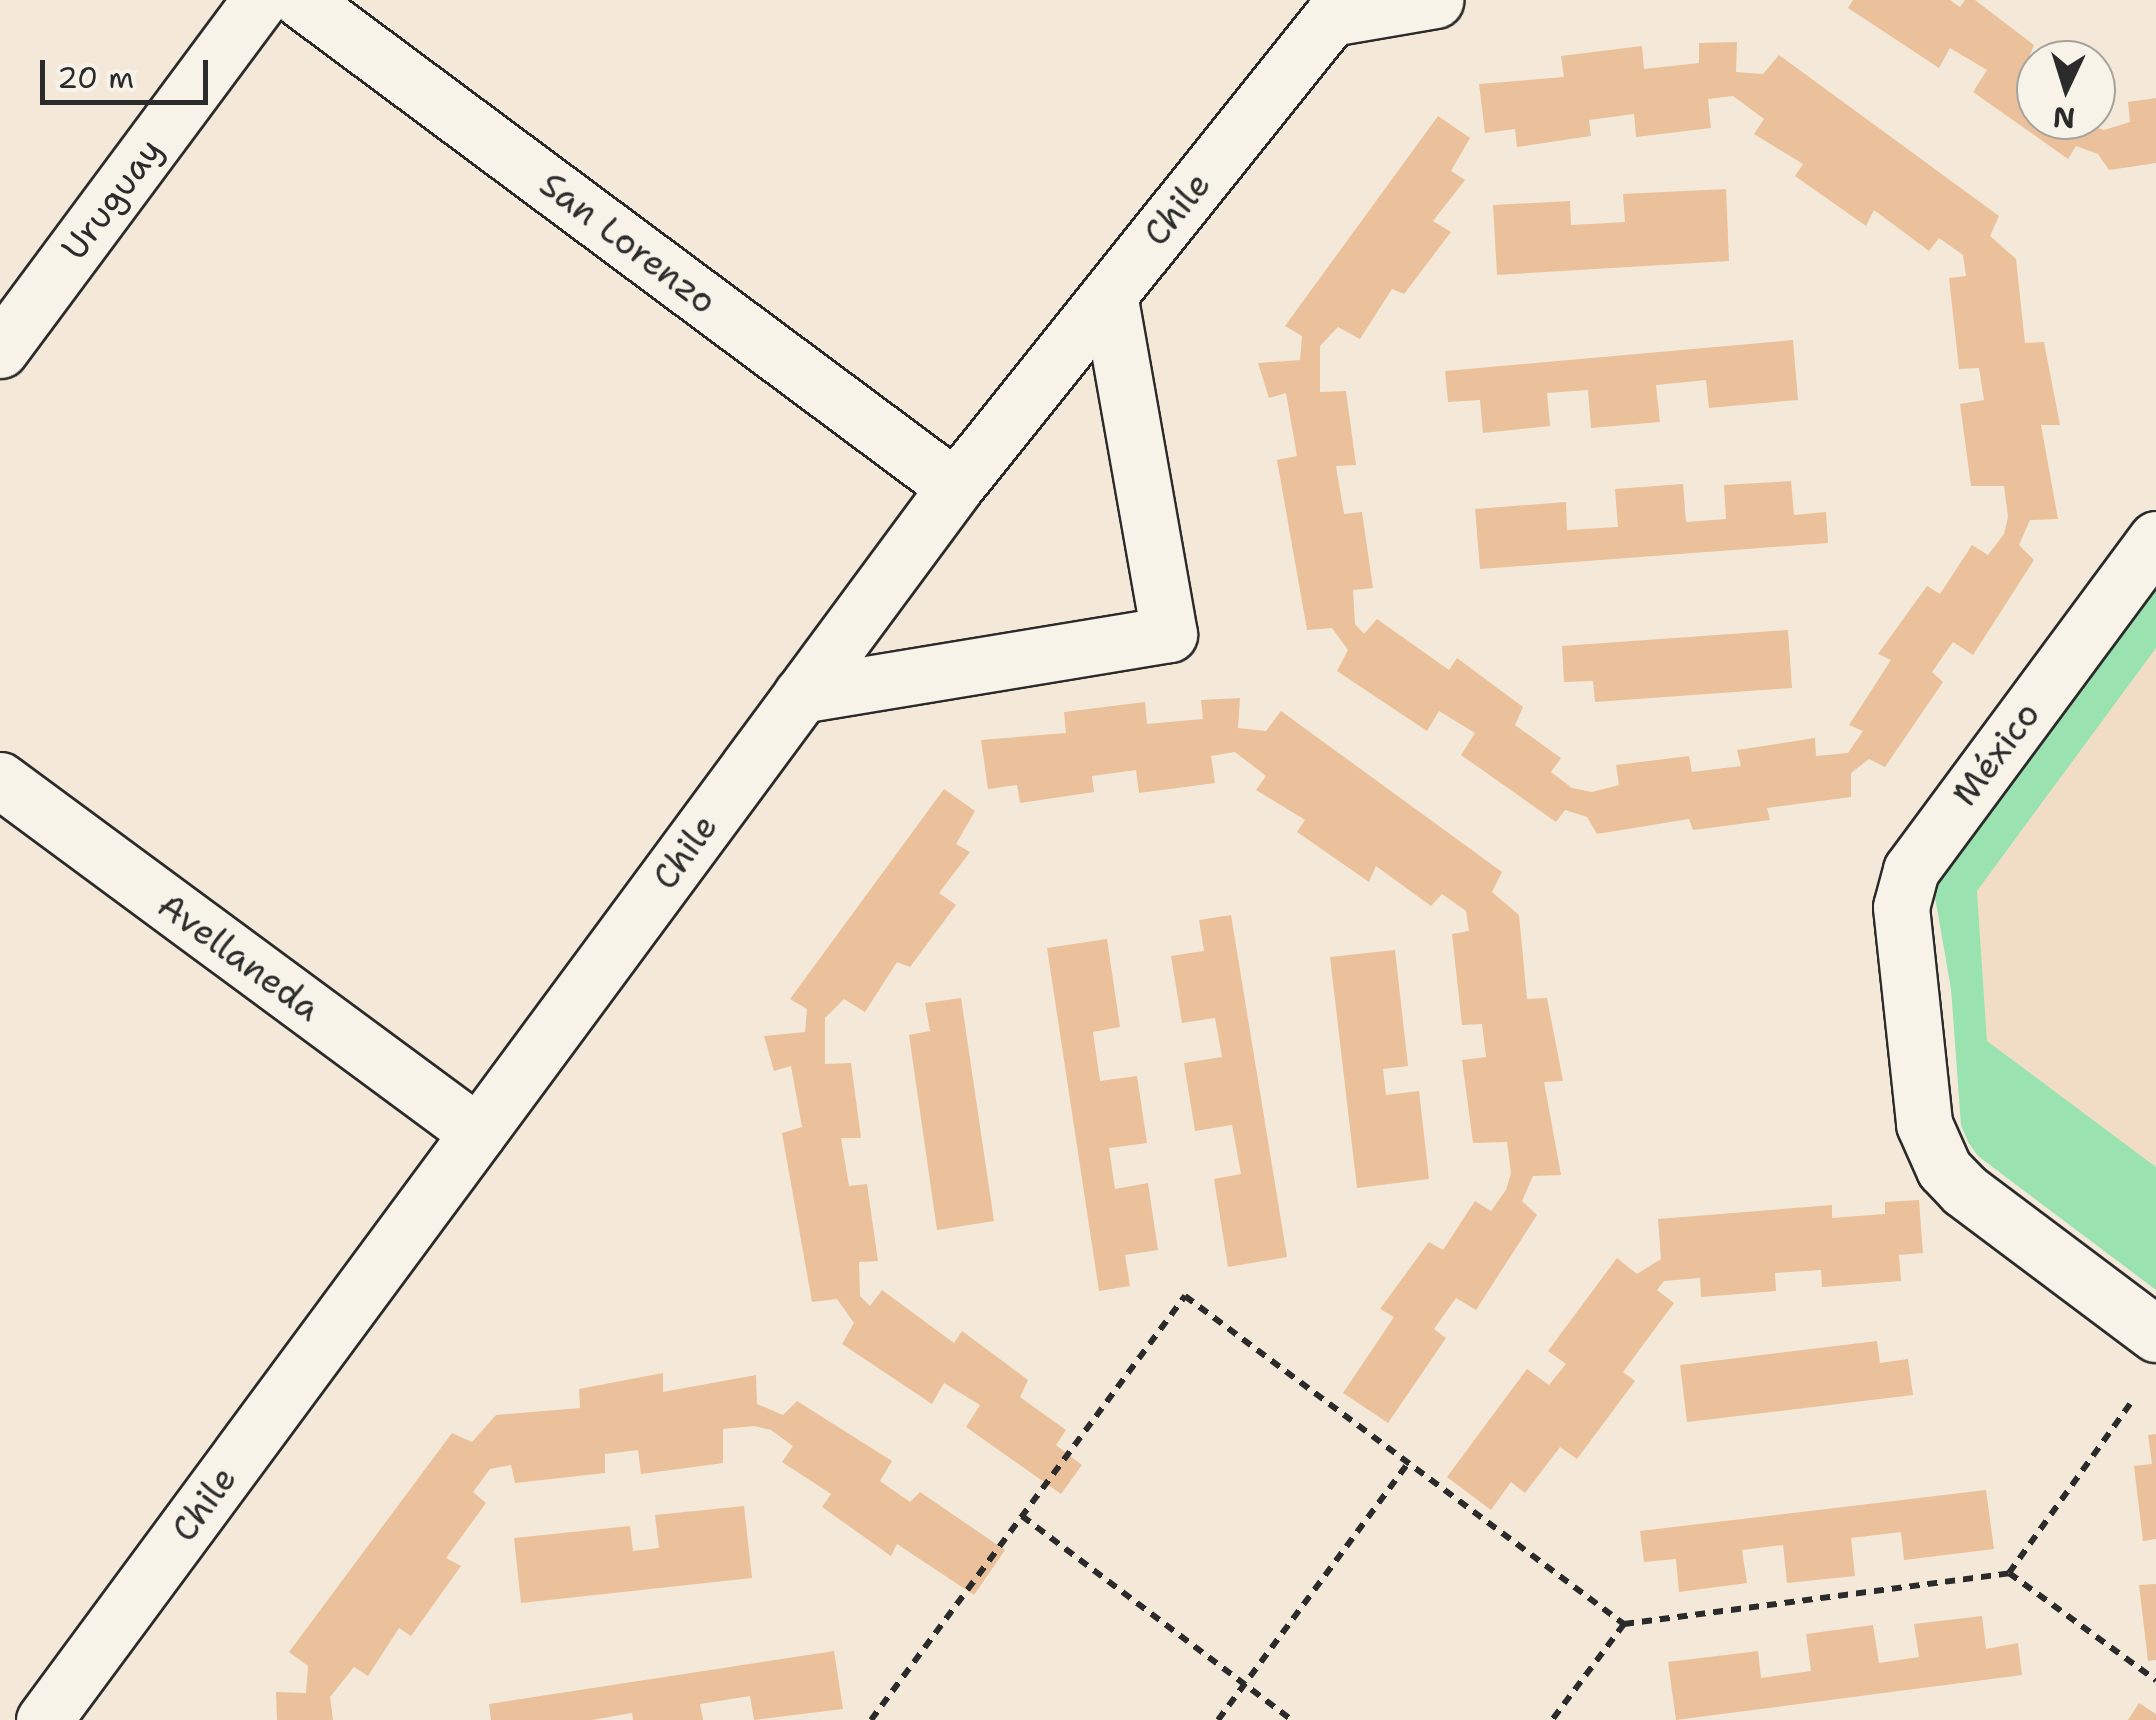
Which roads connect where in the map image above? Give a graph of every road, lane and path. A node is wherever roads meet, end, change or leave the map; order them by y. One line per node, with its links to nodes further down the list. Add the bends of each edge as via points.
1 (260, 0): 6 (street, Uruguay)
2 (302, 0): 7 (street, San Lorenzo)
3 (1435, 0): 4 (street)
4 (1338, 9): 5 (street, Chile)
5 (1108, 295): 7 (street, Chile); 9 (street, via 1169,634)
6 (0, 350)
7 (955, 487): 9 (street, Chile)
8 (2156, 539): 12 (street, México, via 1911,870 1902,907 1924,1124 1944,1169)
9 (801, 696): 11 (street, Chile)
10 (0, 780): 11 (street, Avellaneda)
11 (478, 1133): 20 (street, Chile)
12 (2156, 1334)
13 (2130, 1404): 16 (path)
14 (1408, 1463): 15 (path, via 1186,1296); 17 (path); 19 (path)
15 (1022, 1516): 19 (path); 21 (path)
16 (2009, 1574): 17 (path); 18 (path)
17 (1624, 1624): 24 (path)
18 (2156, 1680)
19 (1244, 1684): 22 (path); 23 (path)
20 (44, 1720)
21 (871, 1720)
22 (1218, 1720)
23 (1292, 1720)
24 (1552, 1720)

